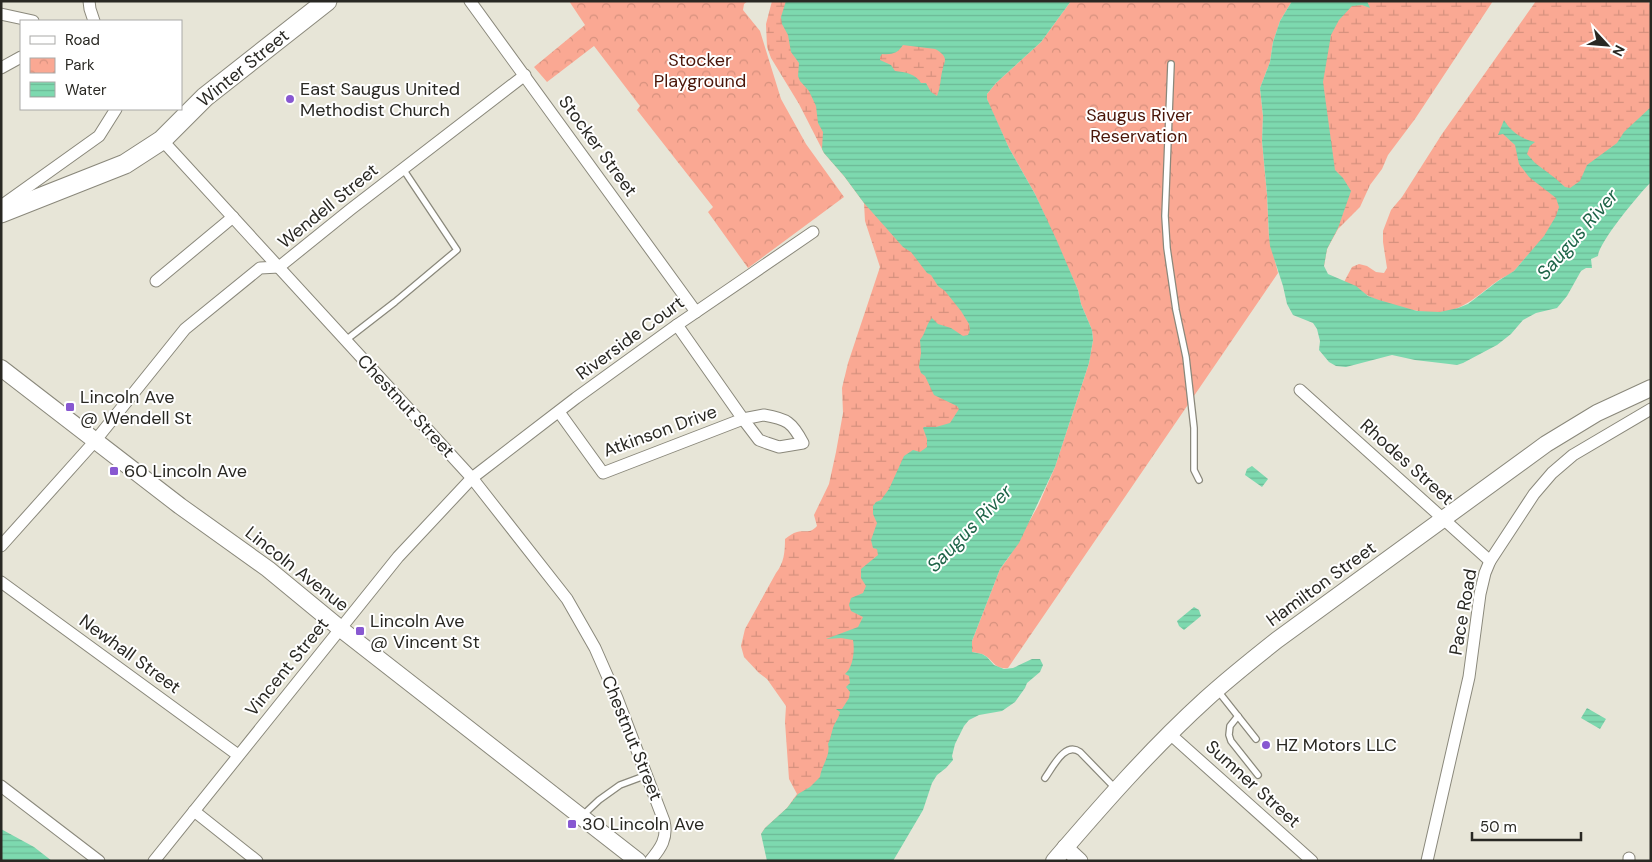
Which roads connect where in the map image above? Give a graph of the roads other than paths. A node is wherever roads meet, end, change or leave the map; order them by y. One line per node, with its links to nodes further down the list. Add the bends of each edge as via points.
1 (90, 1): 6 (street)
2 (327, 1): 12 (main road, Winter Street, via 205,97)
3 (470, 1): 10 (street, Stocker Street)
4 (1, 14): 5 (street)
5 (28, 20)
6 (94, 20)
7 (20, 58): 9 (street)
8 (1171, 64): 31 (lane, via 1166,248 1186,357 1194,428 1194,470)
9 (1, 68)
10 (524, 75): 13 (street, Wendell Street); 20 (street, Stocker Street)
11 (115, 110): 14 (street, via 99,136)
12 (162, 140): 15 (main road, via 125,164); 16 (street, Chestnut Street)
13 (403, 169): 18 (street, Wendell Street); 22 (lane, via 456,250)
14 (1, 206)
15 (1, 213)
16 (233, 217): 18 (street, Chestnut Street); 19 (street)
17 (813, 232): 20 (street, Riverside Court)
18 (279, 268): 22 (street, Chestnut Street); 29 (street, Wendell Street, via 260,268 185,329)
19 (156, 281)
20 (696, 312): 21 (street, Riverside Court)
21 (676, 325): 27 (street, Riverside Court); 28 (street, Atkinson Drive)
22 (346, 340): 30 (street, Chestnut Street)
23 (1, 368): 29 (main road, Lincoln Avenue)
24 (1651, 388): 32 (main road, Hamilton Street, via 1562,434)
25 (1300, 390): 32 (street, Rhodes Street)
26 (1651, 409): 34 (street, Pace Road, via 1573,454 1552,473 1534,494)
27 (559, 412): 28 (street, Atkinson Drive, via 603,473); 30 (street, Riverside Court)
28 (743, 419): 28 (street, Atkinson Drive, via 759,440 779,447 803,443 794,426 780,418 764,415)
29 (95, 441): 33 (street, Wendell Street); 36 (main road, Lincoln Avenue, via 268,569)
30 (472, 478): 36 (street, Vincent Street, via 398,557); 42 (street, Chestnut Street, via 581,622 595,648)
31 (1199, 480)
32 (1443, 519): 34 (street, Rhodes Street); 37 (main road, Hamilton Street, via 1277,640)
33 (1, 546)
34 (1490, 561): 58 (street, Pace Road, via 1480,594 1469,678)
35 (1, 582): 41 (street, Newhall Street)
36 (340, 628): 41 (street, Vincent Street); 48 (main road, Lincoln Avenue)
37 (1217, 689): 38 (lane); 39 (main road, Hamilton Street)
38 (1238, 716): 40 (lane); 43 (lane, via 1230,726 1230,738)
39 (1170, 734): 46 (main road, Hamilton Street); 57 (street, Sumner Street)
40 (1256, 739)
41 (238, 755): 47 (street, Vincent Street)
42 (647, 775): 48 (lane, via 620,785); 54 (street, Chestnut Street, via 666,833 662,846)
43 (1258, 775)
44 (1045, 778): 46 (lane, via 1063,753 1074,749)
45 (1, 786): 50 (street)
46 (1116, 790): 49 (main road, Hamilton Street)
47 (194, 811): 51 (street, Vincent Street); 52 (street)
48 (582, 816): 53 (main road, Lincoln Avenue)
49 (1065, 847): 55 (main road, Hamilton Street); 56 (street)
50 (99, 861)
51 (154, 861)
52 (257, 861)
53 (638, 861)
54 (650, 861)
55 (1054, 861)
56 (1080, 861)
57 (1312, 861)
58 (1427, 861)

